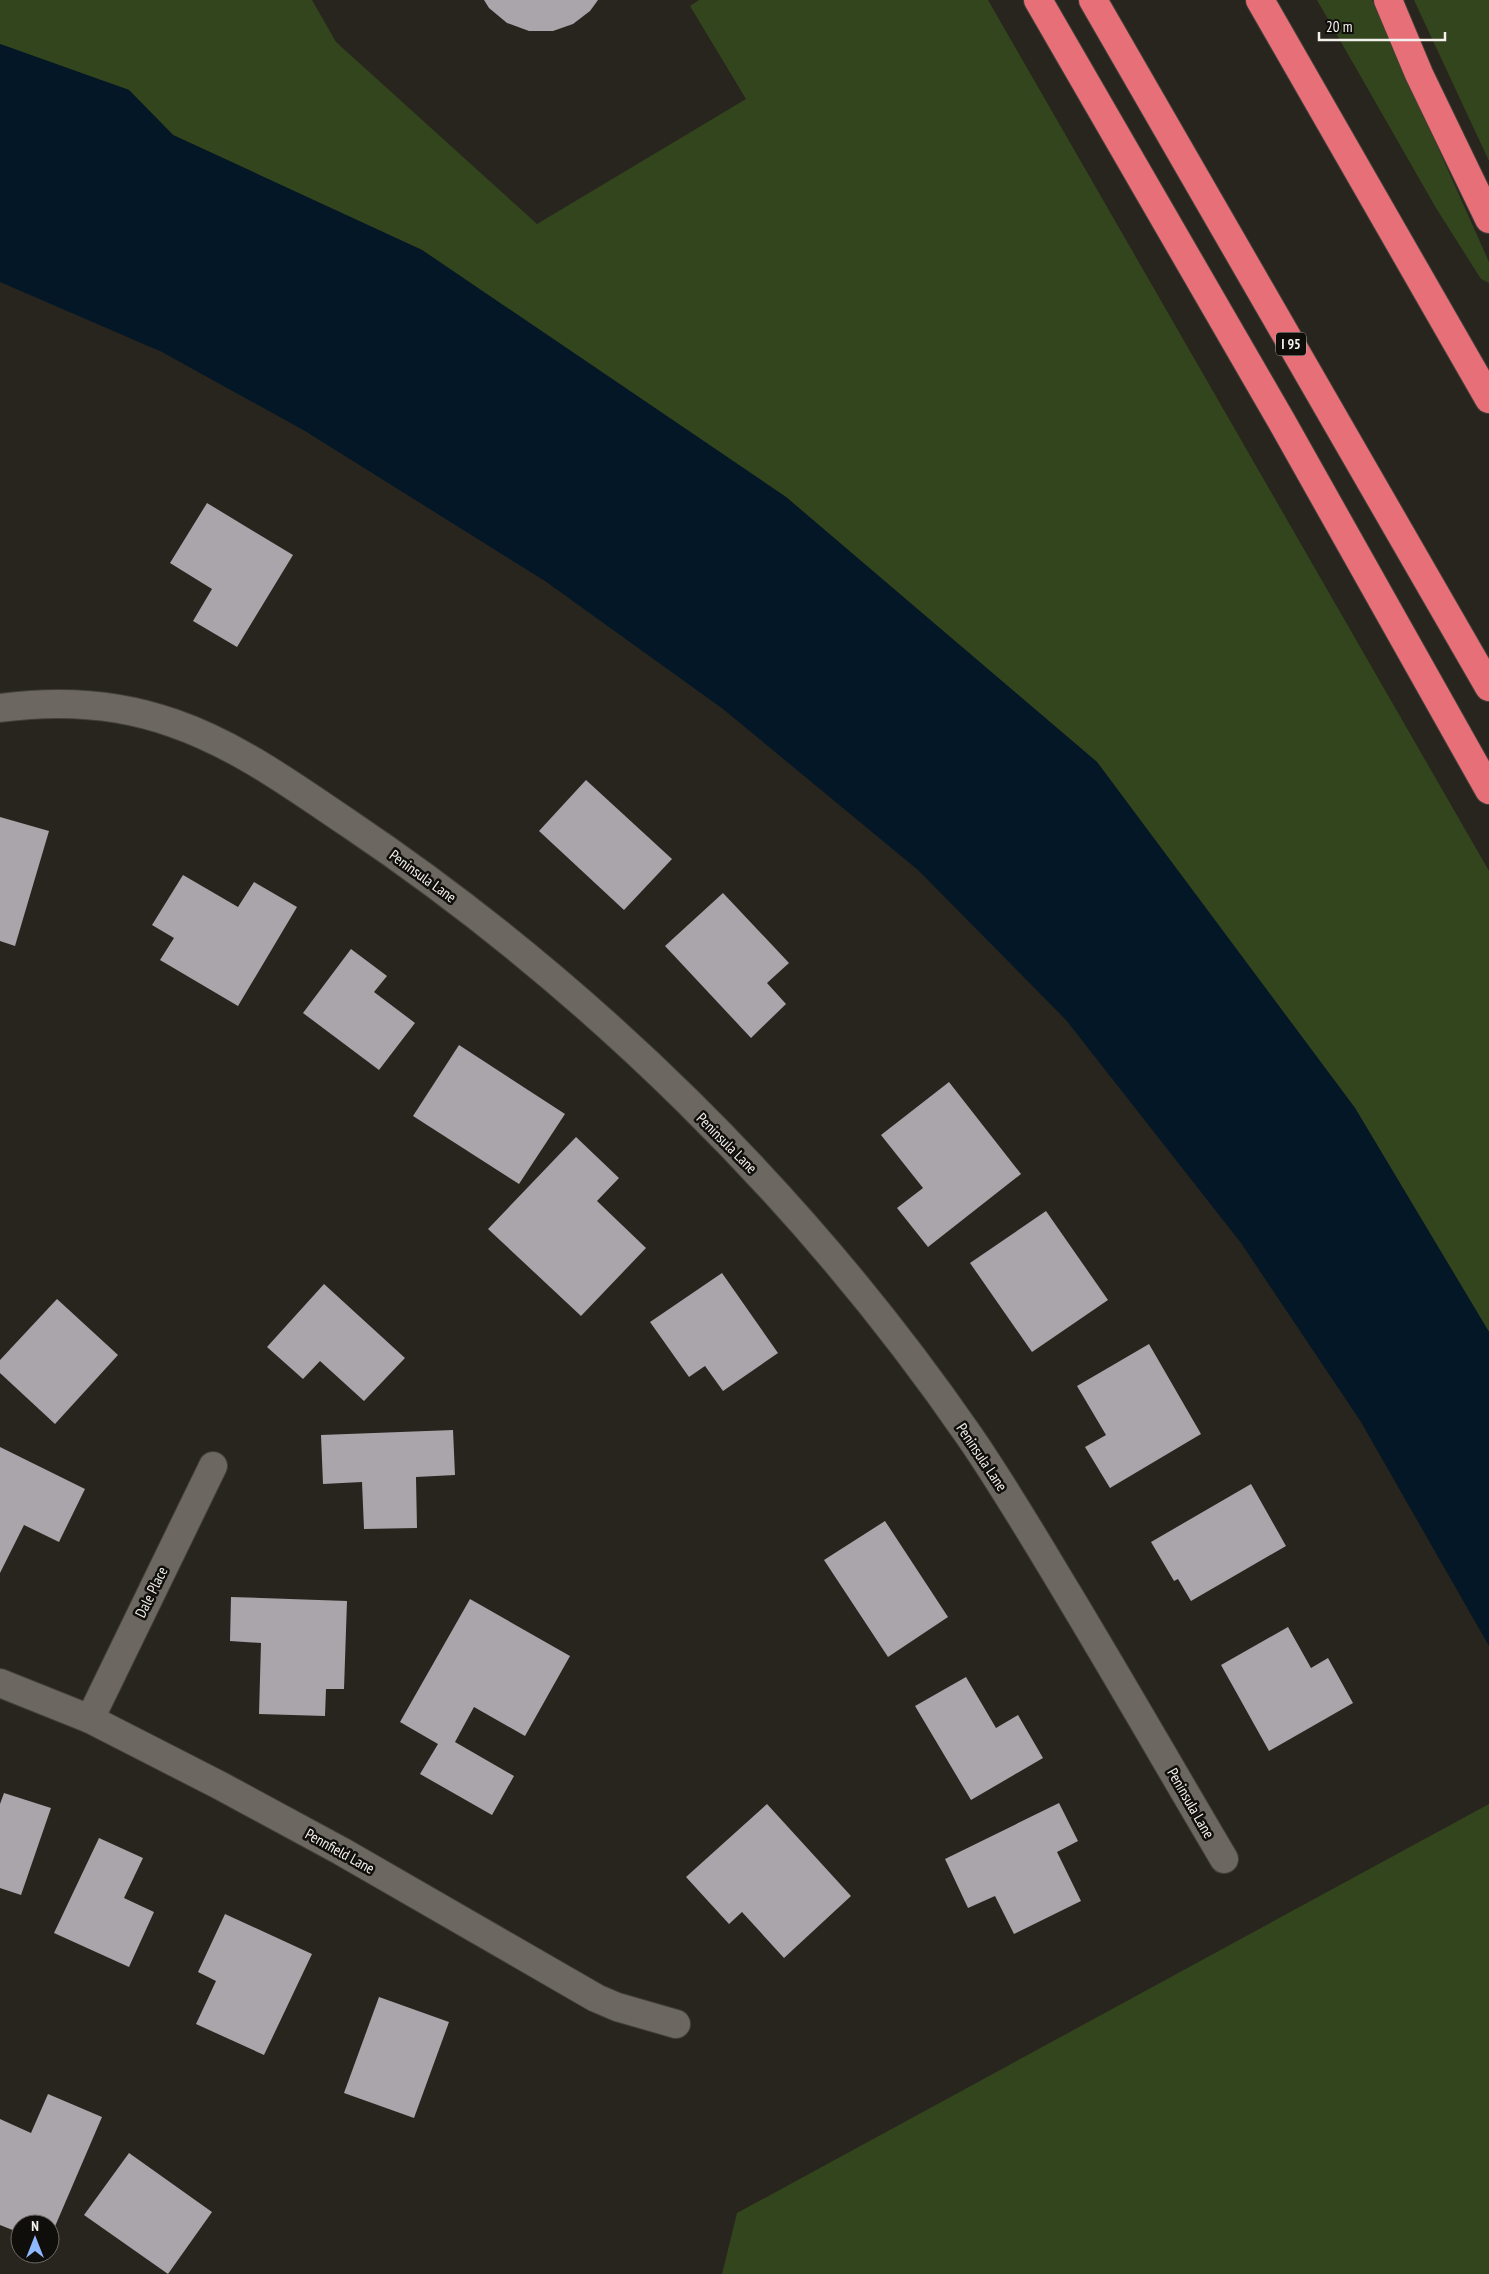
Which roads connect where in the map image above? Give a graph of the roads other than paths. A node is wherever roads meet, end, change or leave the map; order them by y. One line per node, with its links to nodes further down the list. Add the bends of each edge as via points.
1 (1038, 0): 9 (highway, via 1282,422)
2 (1093, 0): 7 (highway, I 95)
3 (1260, 0): 6 (highway)
4 (1388, 0): 5 (highway, via 1419,74)
5 (1489, 219)
6 (1489, 400)
7 (1489, 687)
8 (0, 708): 13 (street, Peninsula Lane, via 67,703 122,709 172,722 217,742 293,786 452,897 530,958 622,1039 760,1176 857,1288 970,1436 1013,1502)
9 (1489, 790)
10 (213, 1466): 12 (street, Dale Place)
11 (0, 1683): 12 (street, Pennfield Lane)
12 (90, 1719): 14 (street, Pennfield Lane, via 341,1851 596,1998)
13 (1224, 1859)
14 (676, 2024)

